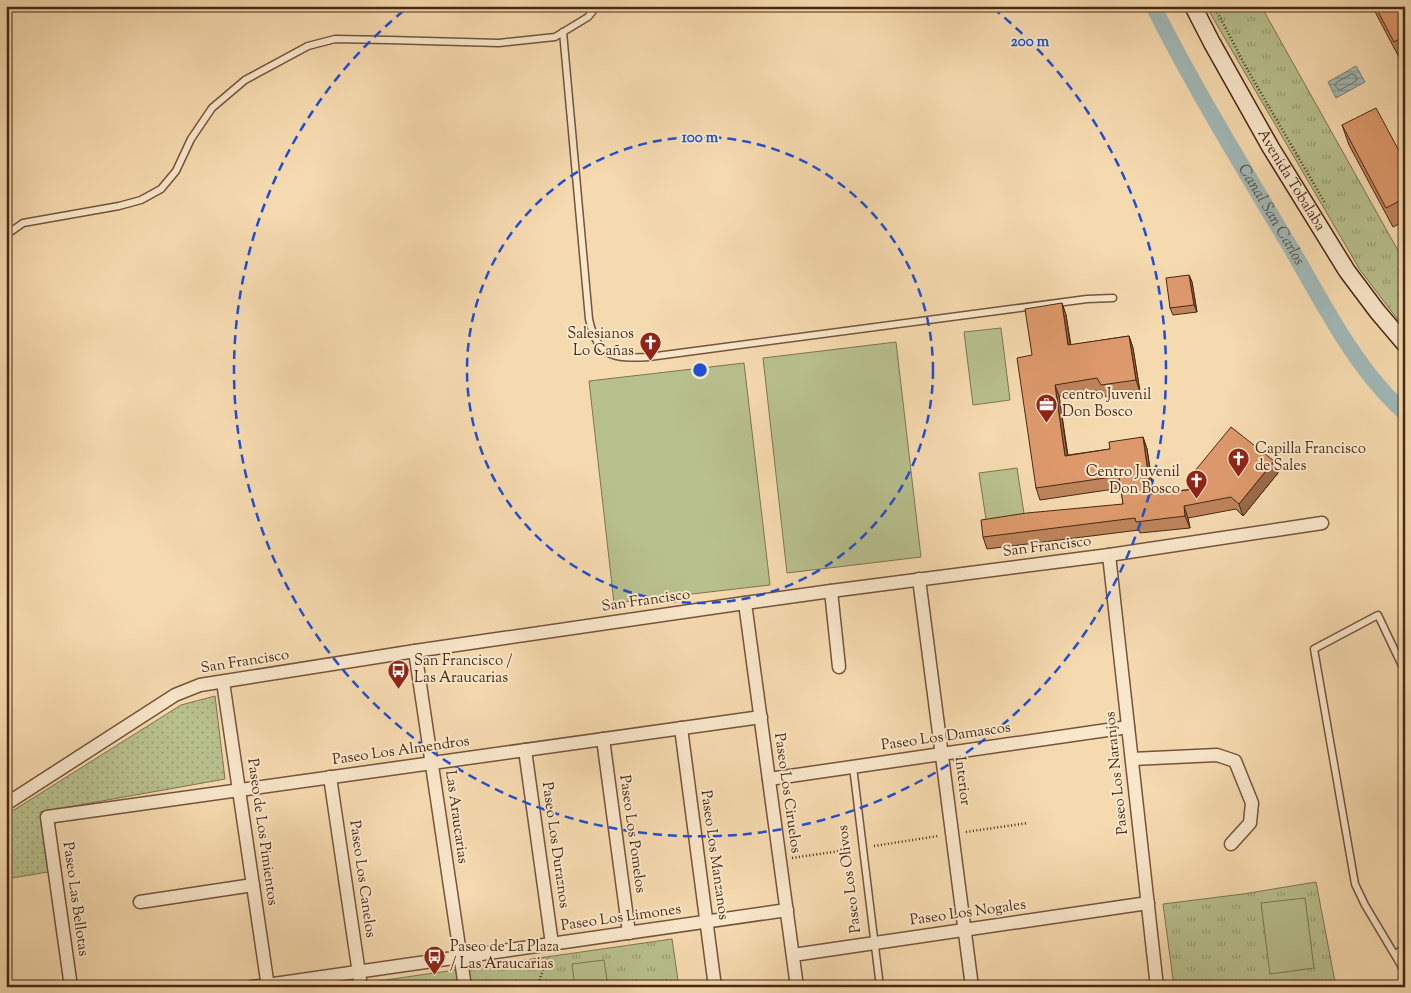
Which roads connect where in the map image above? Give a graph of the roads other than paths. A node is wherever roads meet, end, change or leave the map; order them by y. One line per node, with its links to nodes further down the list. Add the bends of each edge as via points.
1 (597, 6): 3 (lane, via 588,17)
2 (1192, 6): 6 (main road, Avenida Tobalaba, via 1271,148 1348,271)
3 (563, 32): 4 (lane, via 555,37 499,43 335,40 308,46 245,80 212,108 191,139 176,171 161,189 141,200 119,206 23,223); 5 (lane, via 590,319 598,345 608,352 628,358 649,356)
4 (6, 235)
5 (1113, 298)
6 (1405, 344)
7 (1322, 523): 8 (street, San Francisco)
8 (1109, 555): 9 (street, San Francisco); 17 (street, Paseo Los Naranjos)
9 (919, 580): 10 (street, San Francisco); 21 (street, Interior)
10 (831, 591): 11 (street, San Francisco); 13 (street)
11 (745, 603): 12 (street, San Francisco); 16 (street, Paseo Los Ciruelos)
12 (415, 651): 15 (street, San Francisco); 23 (street, Las Araucarias)
13 (840, 668)
14 (1405, 672): 41 (lane, via 1378,615 1314,649 1355,884)
15 (223, 682): 27 (street, Paseo de Los Pimientos); 28 (street, San Francisco, via 200,685 175,695)
16 (760, 717): 18 (street, Paseo Los Almendros); 26 (street, Paseo Los Ciruelos)
17 (1128, 727): 21 (street, Paseo Los Damascos); 22 (street, Paseo Los Naranjos)
18 (680, 728): 19 (street, Paseo Los Almendros); 35 (street, Paseo Los Manzanos)
19 (603, 739): 20 (street, Paseo Los Almendros); 37 (street, Paseo Los Pomelos)
20 (525, 750): 23 (street, Paseo Los Almendros); 39 (street, Paseo Los Duraznos)
21 (942, 754): 24 (street, Paseo Los Damascos); 36 (street, Interior)
22 (1132, 760): 30 (street, via 1217,755 1235,761 1252,803 1250,823); 33 (street, Paseo Los Naranjos)
23 (432, 763): 25 (street, Paseo Los Almendros); 43 (street, Las Araucarias)
24 (853, 767): 26 (street, Paseo Los Damascos); 38 (lane, Paseo Los Olivos)
25 (330, 777): 27 (street, Paseo Los Almendros); 44 (street, Paseo Los Canelos)
26 (769, 778): 34 (street, Paseo Los Ciruelos)
27 (239, 790): 29 (street, Paseo Los Almendros); 31 (street, Paseo de Los Pimientos)
28 (6, 804)
29 (46, 817): 47 (street, Paseo Las Bellotas)
30 (1231, 844)
31 (253, 885): 32 (street); 46 (street, Paseo de Los Pimientos)
32 (140, 902)
33 (1148, 903): 36 (street, Paseo Los Nogales); 55 (street, Paseo Los Naranjos)
34 (787, 910): 35 (street, Paseo Los Limones); 42 (street, Paseo Los Ciruelos)
35 (706, 922): 37 (street, Paseo Los Limones); 51 (street, Paseo Los Manzanos)
36 (965, 930): 38 (street, Paseo Los Nogales); 54 (street, Interior)
37 (630, 933): 39 (street, Paseo Los Limones)
38 (874, 943): 42 (street, Paseo Los Nogales); 53 (lane, Paseo Los Olivos)
39 (552, 944): 43 (street, Paseo Los Limones)
40 (1405, 948): 41 (lane)
41 (1394, 954): 45 (lane)
42 (793, 955): 52 (street, Paseo Los Ciruelos)
43 (460, 958): 44 (street, Paseo Los Limones); 50 (street, Las Araucarias)
44 (359, 972): 46 (street, Paseo Los Limones); 49 (street, Paseo Los Canelos)
45 (1405, 972)
46 (267, 986): 48 (street, Paseo Los Limones)
47 (71, 987)
48 (252, 987)
49 (361, 987)
50 (465, 987)
51 (715, 987)
52 (798, 987)
53 (880, 987)
54 (972, 987)
55 (1157, 987)

